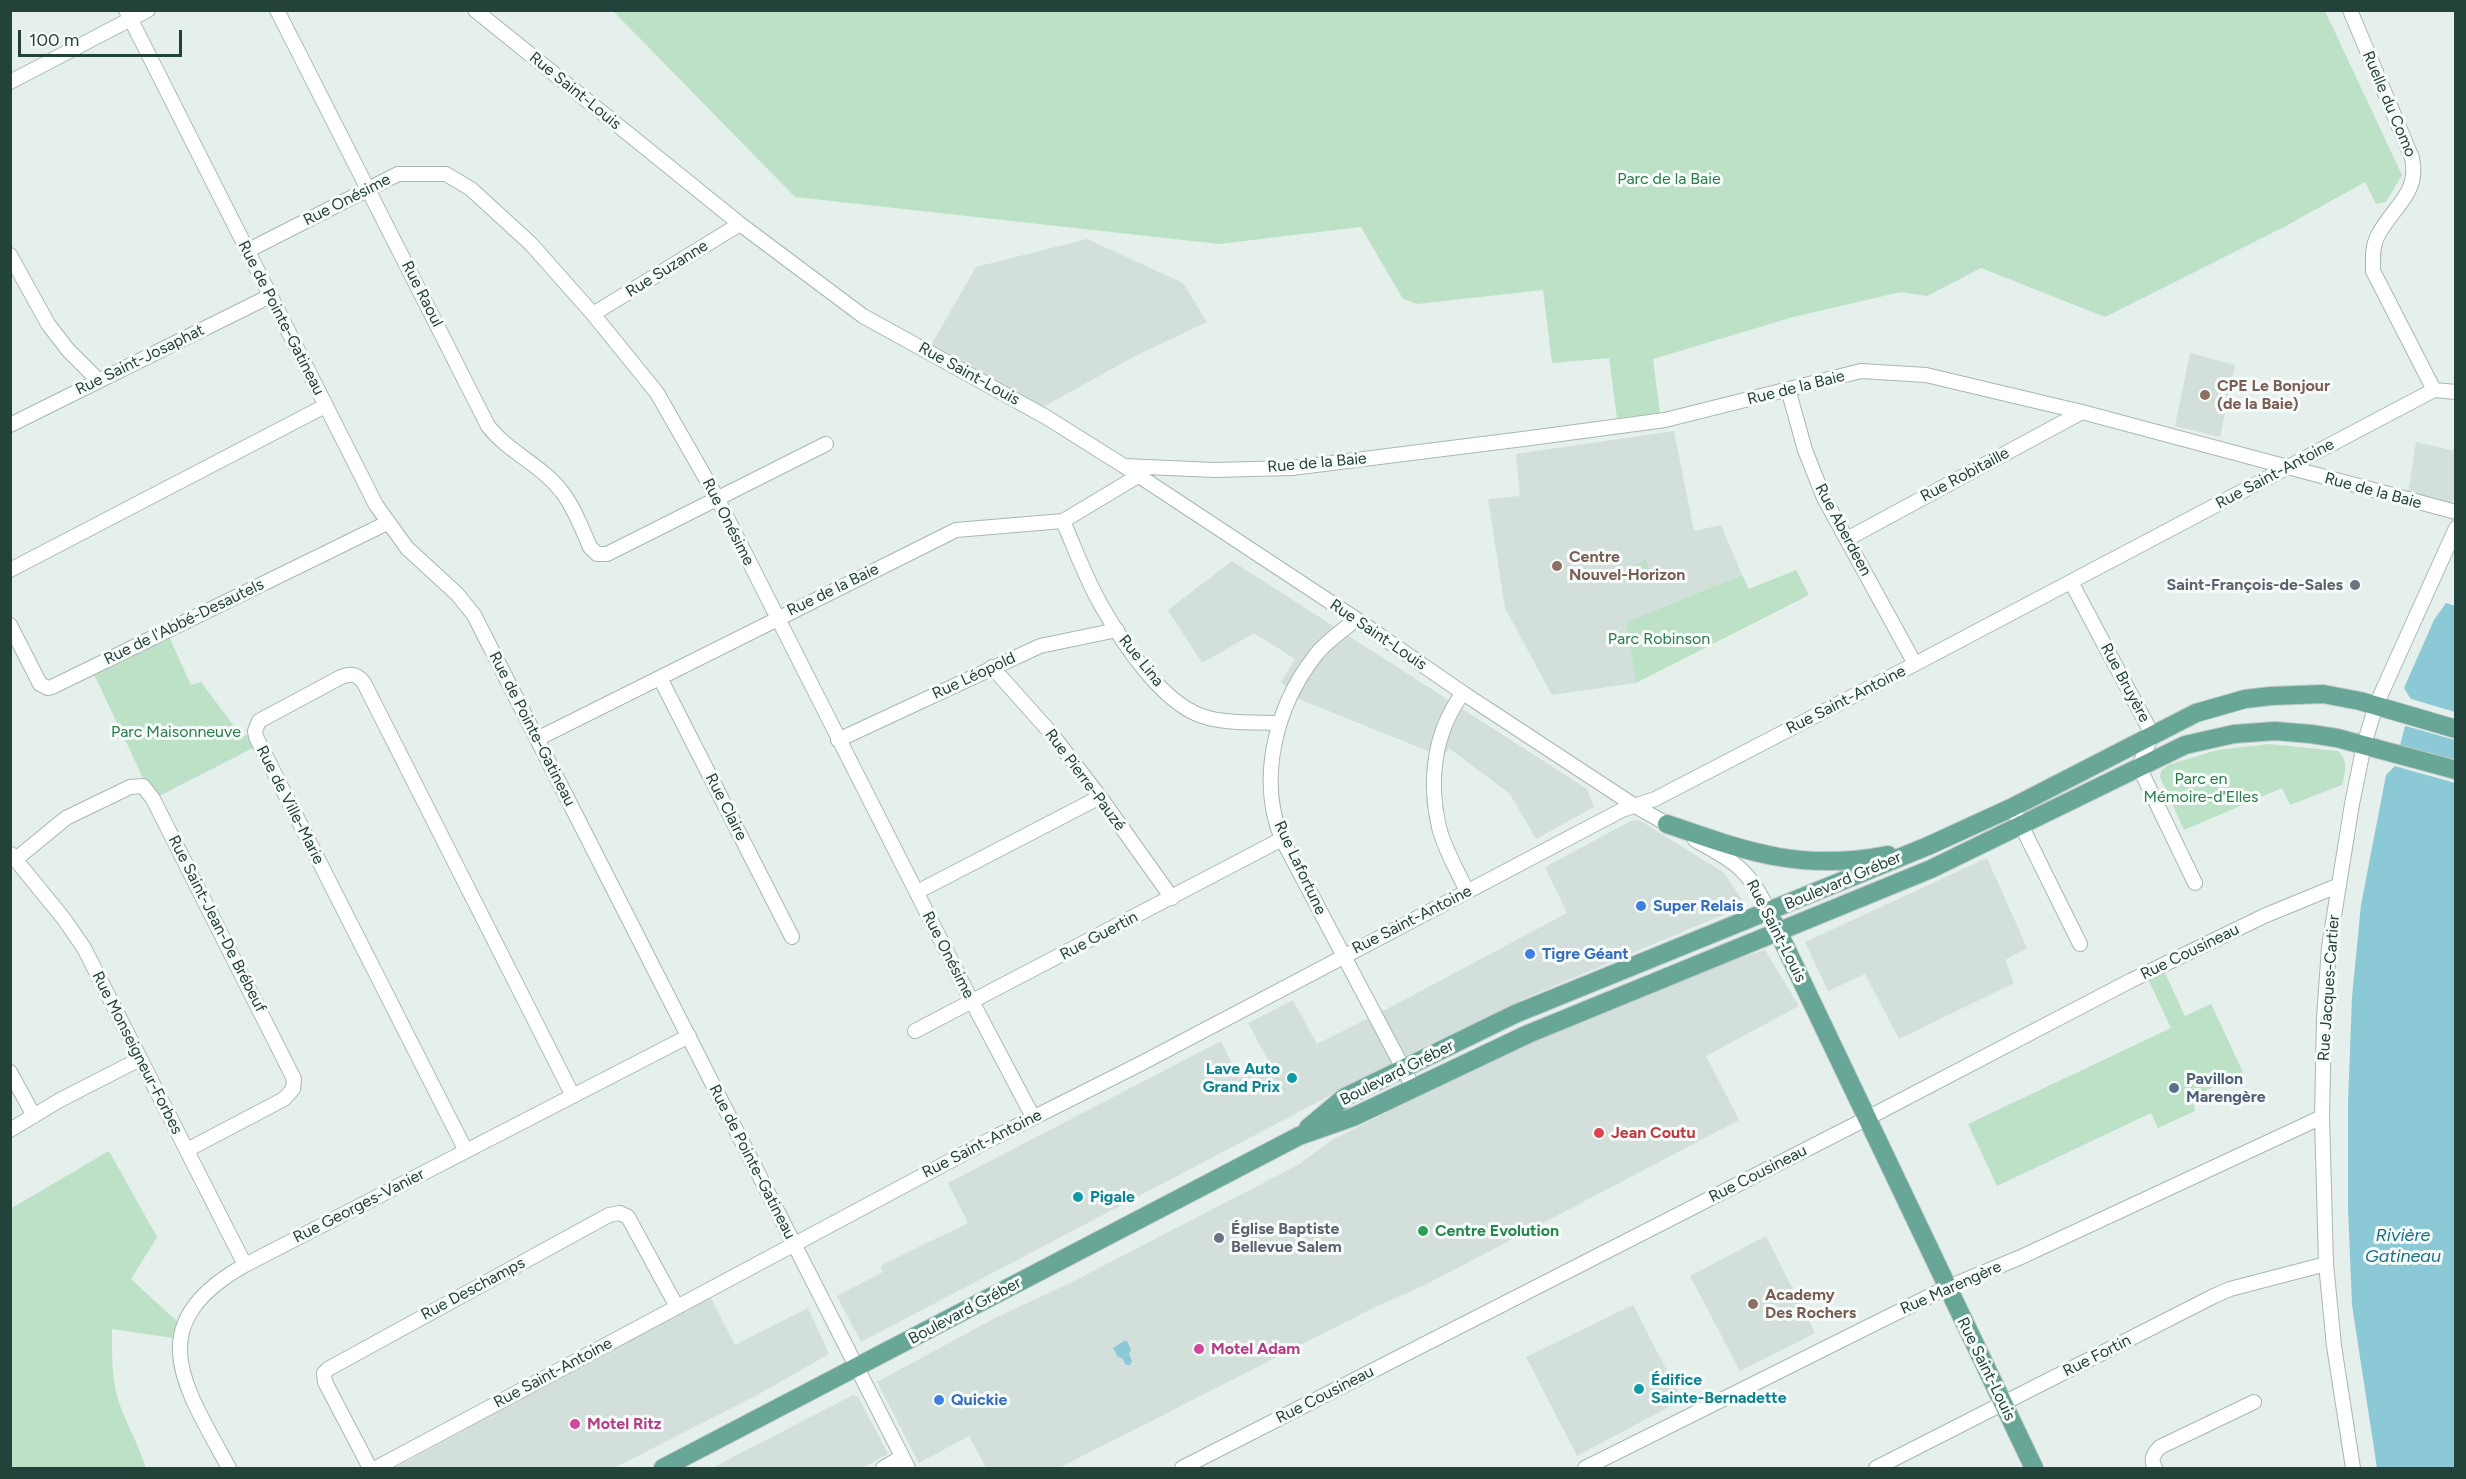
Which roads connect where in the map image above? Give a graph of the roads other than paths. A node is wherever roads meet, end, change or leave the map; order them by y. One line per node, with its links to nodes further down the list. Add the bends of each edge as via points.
1 (148, 10): 5 (street)
2 (277, 10): 7 (street, Rue Raoul)
3 (475, 10): 8 (street, Rue Saint-Louis)
4 (2350, 10): 15 (street, Ruelle du Como, via 2415,172 2410,190 2376,238 2373,270)
5 (129, 15): 6 (street); 9 (street, Rue de Pointe-Gatineau)
6 (10, 82)
7 (369, 189): 9 (street, Rue Onésime); 12 (street, Rue Onésime, via 398,174 446,174 471,189 531,244); 26 (street, Rue Raoul, via 488,426 501,442 563,492 597,554 607,554)
8 (740, 224): 12 (street, Rue Suzanne); 22 (street, Rue Saint-Louis, via 863,316 1036,411)
9 (248, 251): 11 (street, Rue de Pointe-Gatineau)
10 (10, 255): 13 (street, via 48,324)
11 (270, 296): 13 (street, Rue Saint-Josaphat); 17 (street, Rue de Pointe-Gatineau)
12 (593, 314): 26 (street, Rue Onésime, via 657,393)
13 (98, 380): 19 (street, Rue Saint-Josaphat)
14 (1788, 389): 18 (street, Rue de la Baie, via 1862,371 1926,375); 22 (street, Rue de la Baie, via 1665,420 1364,460 1292,468 1214,470); 31 (street, Rue Aberdeen, via 1804,450)
15 (2434, 390): 16 (street); 21 (street, Rue Saint-Antoine)
16 (2456, 392)
17 (325, 406): 29 (street, Rue de Pointe-Gatineau); 32 (street)
18 (2082, 412): 23 (street, Rue de la Baie); 31 (street, Rue Robitaille)
19 (10, 424)
20 (826, 444): 26 (street)
21 (2321, 450): 23 (street, Rue Saint-Antoine); 25 (street, via 2318,465)
22 (1124, 466): 24 (street, Rue Saint-Louis)
23 (2287, 467): 25 (street, Rue de la Baie); 33 (street, Rue Saint-Antoine)
24 (1138, 476): 28 (street, Rue de la Baie); 35 (street, Rue Saint-Louis)
25 (2327, 479): 27 (street, Rue de la Baie)
26 (717, 498): 34 (street, Rue Onésime)
27 (2456, 512)
28 (1063, 521): 34 (street, Rue de la Baie, via 956,530); 37 (street, Rue Lina, via 1100,604)
29 (387, 523): 36 (street, Rue de l'Abbé-Desautels, via 52,687 40,684); 46 (street, Rue de Pointe-Gatineau, via 415,557 458,594 474,615)
30 (2456, 528): 42 (street, Rue Jacques-Cartier)
31 (1847, 539): 38 (street, Rue Aberdeen)
32 (10, 570)
33 (2071, 582): 38 (street, Rue Saint-Antoine); 45 (street, Rue Bruyère)
34 (777, 618): 40 (street, Rue de la Baie); 47 (street, Rue Onésime)
35 (1356, 620): 41 (street, Rue Saint-Louis); 43 (street, Rue Lafortune, via 1316,655 1295,687)
36 (10, 625)
37 (1117, 630): 39 (street, Rue Léopold, via 1040,646); 43 (street, Rue Lina, via 1149,674 1182,708 1203,717)
38 (1915, 664): 52 (street, Rue Saint-Antoine)
39 (992, 667): 47 (street, Rue Léopold); 51 (street, Rue Pierre-Pauzé)
40 (660, 678): 46 (street, Rue de la Baie); 66 (street, Rue Claire)
41 (1463, 693): 52 (street, Rue Saint-Louis); 62 (street, via 1438,744 1433,779 1439,828)
42 (2376, 705): 44 (main road, Boulevard Gréber); 45 (main road, Boulevard Gréber, via 2323,694 2244,699 2196,713); 48 (street, Rue Jacques-Cartier)
43 (1280, 723): 56 (street, Rue Lafortune, via 1272,768 1272,799)
44 (2456, 729)
45 (2152, 734): 49 (street, Rue Bruyère); 53 (main road, Boulevard Gréber)
46 (537, 739): 71 (street, Rue de Pointe-Gatineau)
47 (838, 740): 61 (street, Rue Onésime)
48 (2364, 745): 49 (main road, Boulevard Gréber, via 2311,734 2234,734 2185,745); 50 (main road, Boulevard Gréber); 60 (street, Rue Jacques-Cartier)
49 (2139, 766): 55 (main road, Boulevard Gréber); 59 (street)
50 (2456, 770)
51 (1100, 796): 61 (street); 63 (street, Rue Pierre-Pauzé)
52 (1635, 806): 54 (street, Rue Saint-Louis); 62 (street, Rue Saint-Antoine)
53 (2013, 807): 55 (street); 57 (main road, Boulevard Gréber)
54 (1667, 824): 57 (main road, via 1744,850 1788,859 1839,861); 64 (street, Rue Saint-Louis, via 1744,870)
55 (2021, 827): 65 (main road, Boulevard Gréber); 67 (street)
56 (1282, 839): 63 (street, Rue Guertin); 68 (street, Rue Lafortune)
57 (1928, 846): 64 (main road, Boulevard Gréber)
58 (13, 856): 72 (street, Rue Monseigneur-Forbes, via 75,934); 83 (street, Rue Saint-Jean-De Brébeuf, via 66,818 130,787 143,786 153,799 294,1079 293,1089 284,1099)
59 (2195, 883)
60 (2337, 886): 79 (street, Rue Jacques-Cartier, via 2326,983); 80 (street, Rue Cousineau, via 2156,968)
61 (917, 892): 69 (street, Rue Onésime)
62 (1467, 892): 68 (street, Rue Saint-Antoine)
63 (1172, 898): 69 (street, Rue Guertin)
64 (1769, 912): 65 (main road, Rue Saint-Louis); 73 (main road, Boulevard Gréber, via 1515,1014)
65 (1779, 932): 75 (main road, Boulevard Gréber, via 1528,1034); 80 (main road, Rue Saint-Louis)
66 (792, 937)
67 (2080, 944)
68 (1343, 955): 73 (street, Rue Lafortune); 78 (street, Rue Saint-Antoine)
69 (972, 1002): 70 (street, Rue Guertin); 78 (street, Rue Onésime)
70 (915, 1031)
71 (689, 1036): 76 (street, Rue Georges-Vanier); 85 (street, Rue de Pointe-Gatineau)
72 (140, 1059): 77 (street); 83 (street, Rue Monseigneur-Forbes)
73 (1403, 1068): 75 (street, Rue Lafortune); 82 (main road, Boulevard Gréber, via 1345,1097)
74 (10, 1072): 77 (street)
75 (1413, 1088): 82 (main road, Boulevard Gréber, via 1353,1117)
76 (573, 1096): 84 (street, Rue Georges-Vanier); 84 (street, Rue de Ville-Marie, via 364,683 353,674 331,682 259,721 256,737)
77 (34, 1116): 81 (street)
78 (1034, 1117): 85 (street, Rue Saint-Antoine)
79 (2322, 1117): 86 (street, Rue Jacques-Cartier); 88 (street, Rue Marengère)
80 (1868, 1118): 88 (main road, Rue Saint-Louis); 100 (street, Rue Cousineau)
81 (10, 1130)
82 (1299, 1136): 90 (main road, Boulevard Gréber)
83 (187, 1150): 87 (street, Rue Monseigneur-Forbes)
84 (466, 1151): 87 (street, Rue Georges-Vanier)
85 (794, 1244): 89 (street, Rue Saint-Antoine); 90 (street, Rue de Pointe-Gatineau)
86 (2326, 1264): 92 (street, Rue Fortin, via 2222,1293); 105 (street, Rue Jacques-Cartier)
87 (245, 1265): 95 (street, Rue Georges-Vanier, via 214,1284 198,1301 186,1318 180,1339 186,1384)
88 (1947, 1288): 92 (main road, Rue Saint-Louis); 94 (street, Rue Marengère)
89 (677, 1307): 96 (street, Rue Deschamps, via 628,1217 620,1213 609,1215 324,1372 325,1382); 97 (street, Rue Saint-Antoine)
90 (856, 1368): 93 (street, Rue de Pointe-Gatineau); 98 (main road, Boulevard Gréber)
91 (2254, 1402): 104 (street, via 2160,1447 2154,1453)
92 (2004, 1404): 102 (street, Rue Fortin); 103 (main road, Rue Saint-Louis)
93 (905, 1463): 99 (street)
94 (1605, 1464): 101 (street, Rue Marengère)
95 (229, 1468)
96 (370, 1468)
97 (376, 1468)
98 (663, 1468)
99 (883, 1468)
100 (1182, 1468)
101 (1585, 1468)
102 (1876, 1468)
103 (2034, 1468)
104 (2155, 1468)
105 (2353, 1468)

